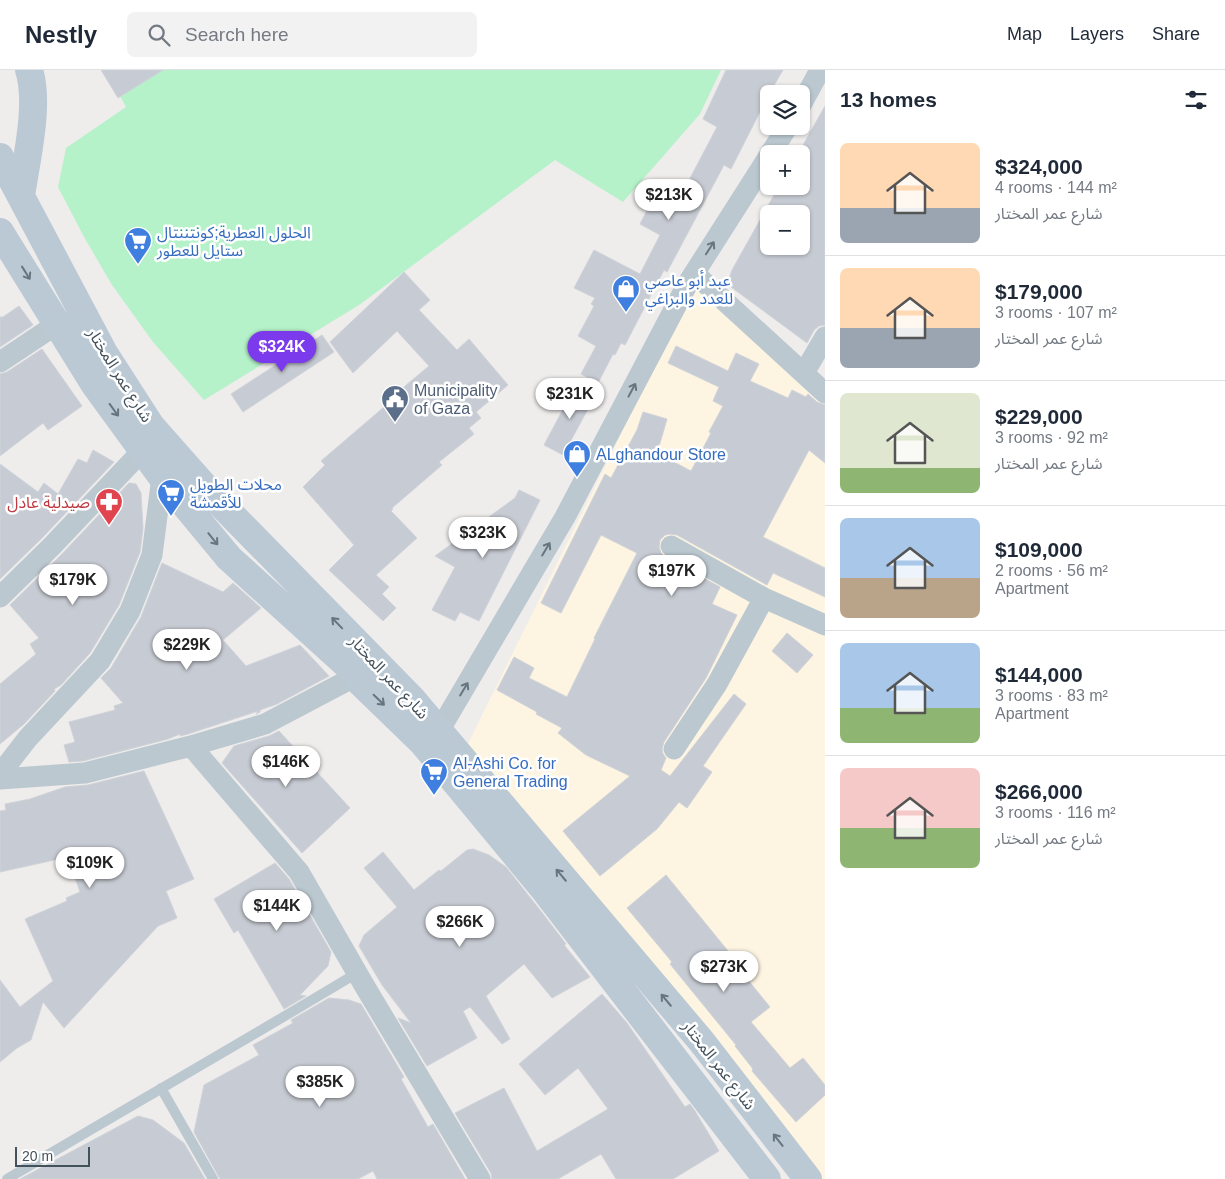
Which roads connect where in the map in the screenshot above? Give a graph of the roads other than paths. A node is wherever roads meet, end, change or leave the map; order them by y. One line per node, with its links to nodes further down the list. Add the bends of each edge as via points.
1 (29, 70): 6 (main road, via 33,82 32,117)
2 (820, 70): 3 (street)
3 (810, 88)
4 (0, 157): 6 (main road, شارع عمر المختار)
5 (760, 171): 8 (street, one-way to 5)
6 (21, 196): 21 (main road, شارع عمر المختار, one-way to 6, via 412,699 212,495 151,426 104,353)
7 (0, 232): 9 (main road, شارع عمر المختار, one-way to 9)
8 (694, 273): 12 (street); 21 (street, one-way to 8, via 565,517)
9 (57, 324): 11 (street); 14 (main road, شارع عمر المختار, one-way to 14)
10 (825, 338): 12 (street)
11 (0, 362)
12 (804, 373): 13 (street)
13 (825, 394)
14 (143, 450): 15 (main road, شارع عمر المختار); 17 (street)
15 (162, 476): 20 (main road, شارع عمر المختار, one-way to 20, via 229,558); 24 (street, via 152,555 130,611 100,661 28,738)
16 (671, 546): 18 (street)
17 (0, 597)
18 (764, 598): 19 (street); 23 (street, via 717,684)
19 (825, 625)
20 (358, 675): 22 (street, via 265,724); 31 (main road, شارع عمر المختار, one-way to 31, via 360,682 423,743 543,888)
21 (439, 731): 32 (main road, شارع عمر المختار, one-way to 21, via 702,1042)
22 (191, 746): 25 (street, via 85,773); 26 (street, via 299,872)
23 (674, 749)
24 (0, 774)
25 (0, 779)
26 (357, 973): 27 (lane); 30 (street)
27 (161, 1088): 28 (lane); 29 (lane)
28 (6, 1179)
29 (213, 1179)
30 (480, 1179)
31 (767, 1179)
32 (808, 1179)

